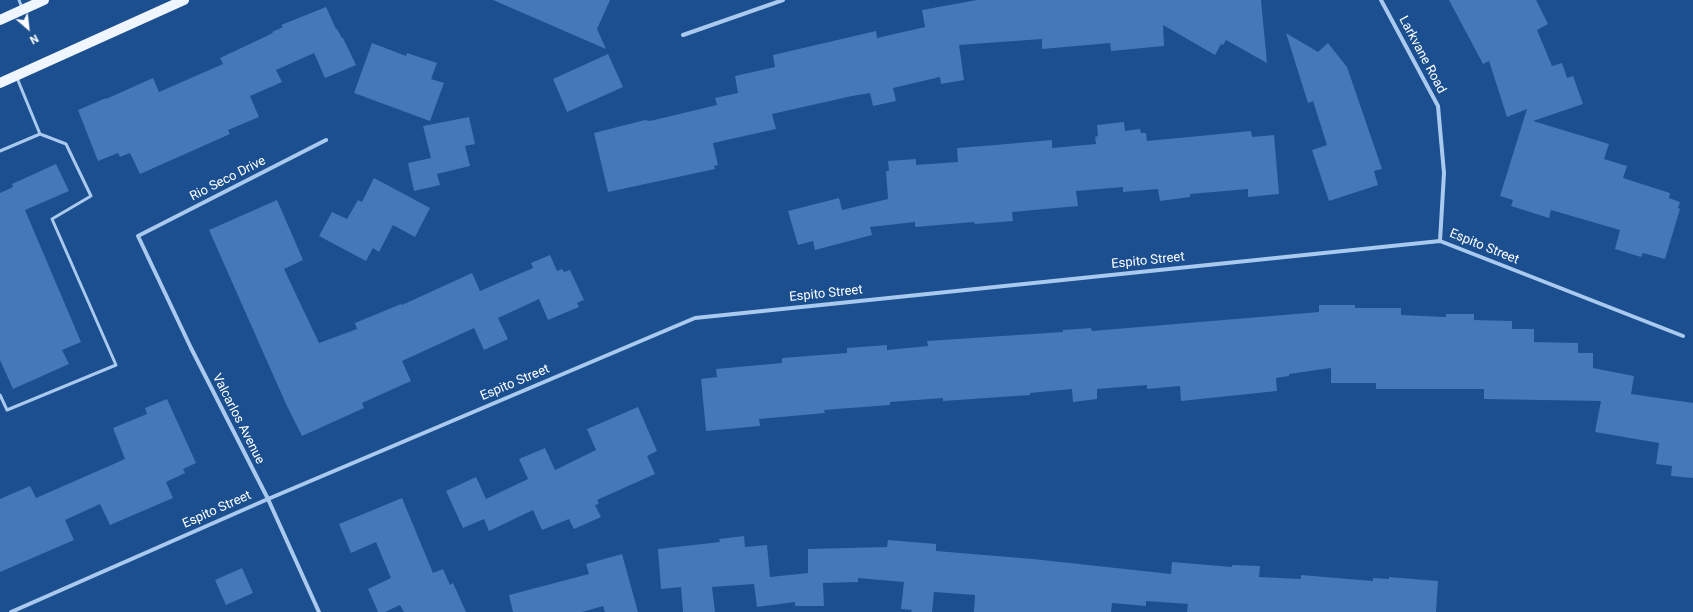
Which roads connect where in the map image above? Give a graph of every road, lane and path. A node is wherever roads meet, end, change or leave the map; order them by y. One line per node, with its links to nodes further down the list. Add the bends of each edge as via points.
1 (44, 0): 5 (main road)
2 (184, 0): 8 (main road)
3 (783, 0): 7 (street)
4 (1381, 0): 14 (street, Larkvane Road, via 1438,106 1444,173)
5 (21, 5): 6 (main road)
6 (0, 20)
7 (683, 35)
8 (17, 76): 9 (main road); 10 (lane)
9 (0, 84)
10 (40, 134): 12 (lane); 16 (lane, via 66,144 91,196 52,219 116,365 6,410)
11 (326, 140): 13 (street, Rio Seco Drive)
12 (0, 151)
13 (138, 236): 17 (street, Valcarlos Avenue, via 191,348)
14 (1440, 241): 15 (street, Espito Street); 17 (street, Espito Street, via 694,318)
15 (1683, 336)
16 (0, 395)
17 (268, 498): 18 (street, Espito Street); 19 (street, Valcarlos Avenue)
18 (11, 612)
19 (319, 612)

